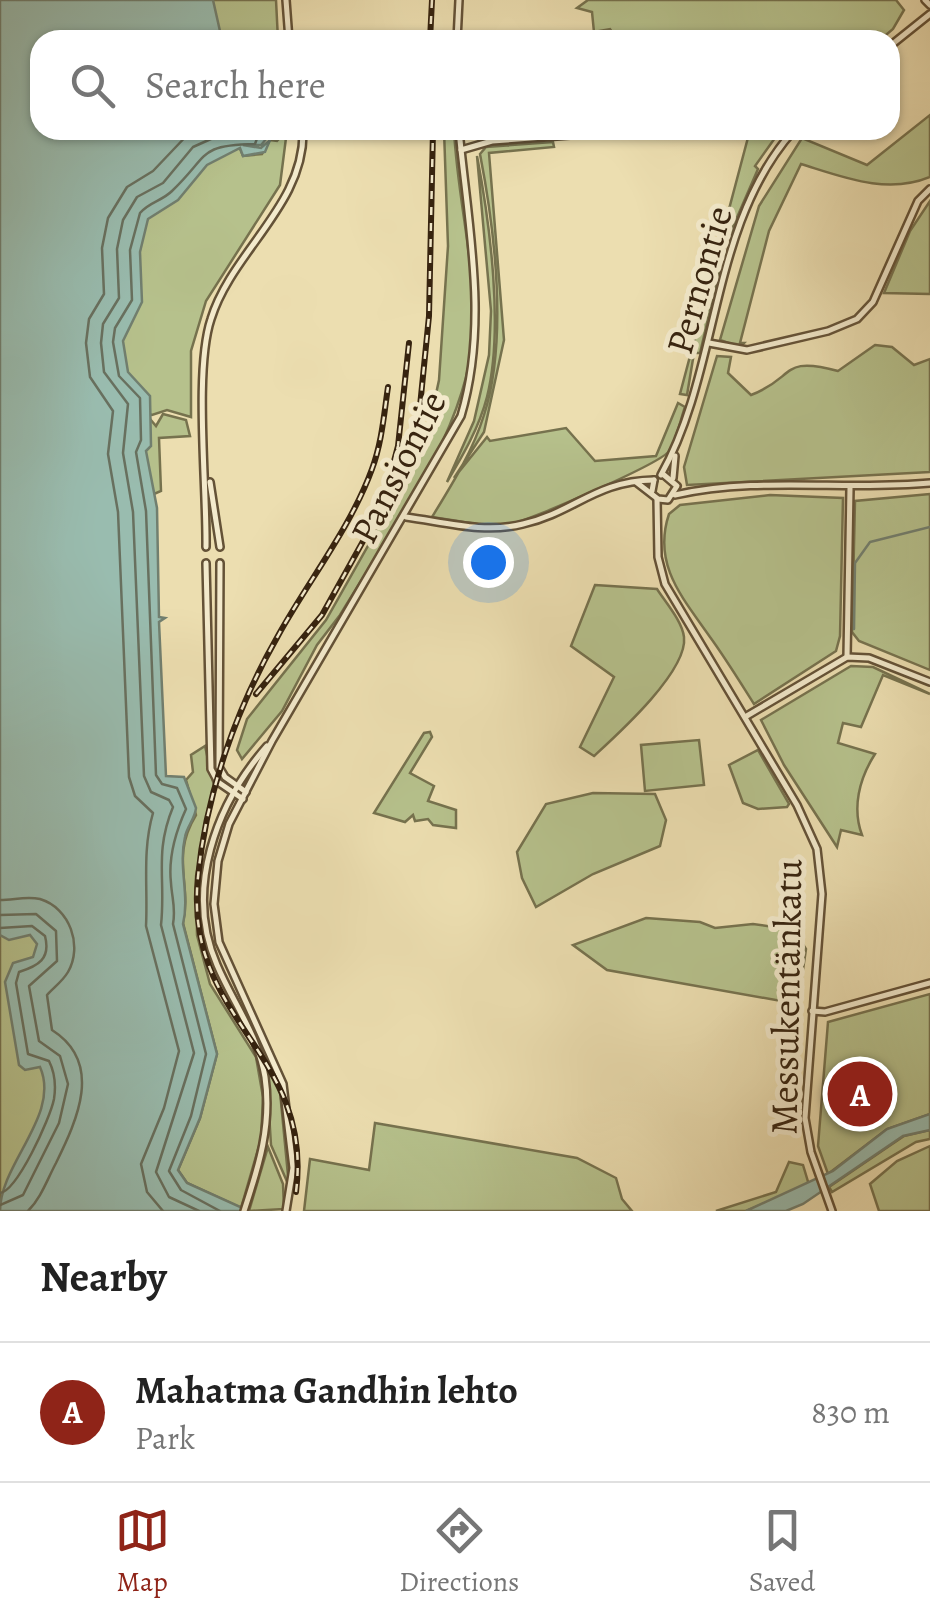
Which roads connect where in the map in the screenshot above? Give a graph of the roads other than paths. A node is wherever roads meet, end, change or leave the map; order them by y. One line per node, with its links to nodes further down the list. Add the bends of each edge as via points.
1 (286, 0): 4 (street)
2 (460, 0): 5 (street)
3 (930, 14): 6 (street)
4 (288, 30)
5 (458, 30)
6 (900, 38)
7 (301, 140): 15 (street, via 294,182 212,315 205,356)
8 (460, 140): 11 (street, Pansiontie)
9 (505, 140): 11 (street)
10 (784, 140): 13 (street, Pernontie, via 744,212)
11 (461, 150): 27 (street, Pansiontie, via 476,295 473,368 456,429)
12 (930, 189): 13 (street, via 918,201 873,302 857,320 746,350)
13 (709, 343): 14 (street, Pernontie)
14 (674, 453): 16 (street, Pernontie); 18 (street, Pernontie)
15 (207, 470): 29 (street); 30 (street)
16 (662, 475): 17 (street); 18 (street)
17 (654, 480): 19 (street); 23 (street)
18 (675, 480): 22 (street); 24 (street)
19 (636, 482): 23 (street); 27 (street, via 604,486 538,520 509,527)
20 (930, 483): 21 (street)
21 (850, 488): 22 (street); 33 (street)
22 (696, 491): 24 (street)
23 (652, 492): 25 (street)
24 (676, 495): 26 (street)
25 (657, 499): 26 (street); 28 (street, Messukentänkatu)
26 (668, 500): 28 (street, Messukentänkatu)
27 (406, 517): 36 (street, Pansiontie)
28 (658, 522): 35 (street, Messukentänkatu, via 665,584)
29 (206, 547)
30 (220, 547)
31 (220, 562): 37 (street, via 218,761)
32 (206, 563): 38 (street, via 211,769)
33 (847, 657): 34 (street, via 868,658); 35 (street)
34 (930, 682)
35 (745, 718): 41 (street, Messukentänkatu, via 804,816 820,860)
36 (272, 742): 37 (street, Pansiontie); 39 (street, Pansiontie)
37 (237, 786): 38 (street, Pansiontie); 39 (street)
38 (233, 794): 39 (street); 42 (street, Pansiontie, via 211,846 204,902 214,959 253,1035 266,1081 266,1137)
39 (245, 795): 43 (street, Pansiontie, via 218,862 216,920 224,959 282,1080 293,1168)
40 (930, 983): 41 (street)
41 (812, 1011): 44 (street, Messukentänkatu, via 805,1118)
42 (244, 1211)
43 (286, 1211)
44 (832, 1211)

